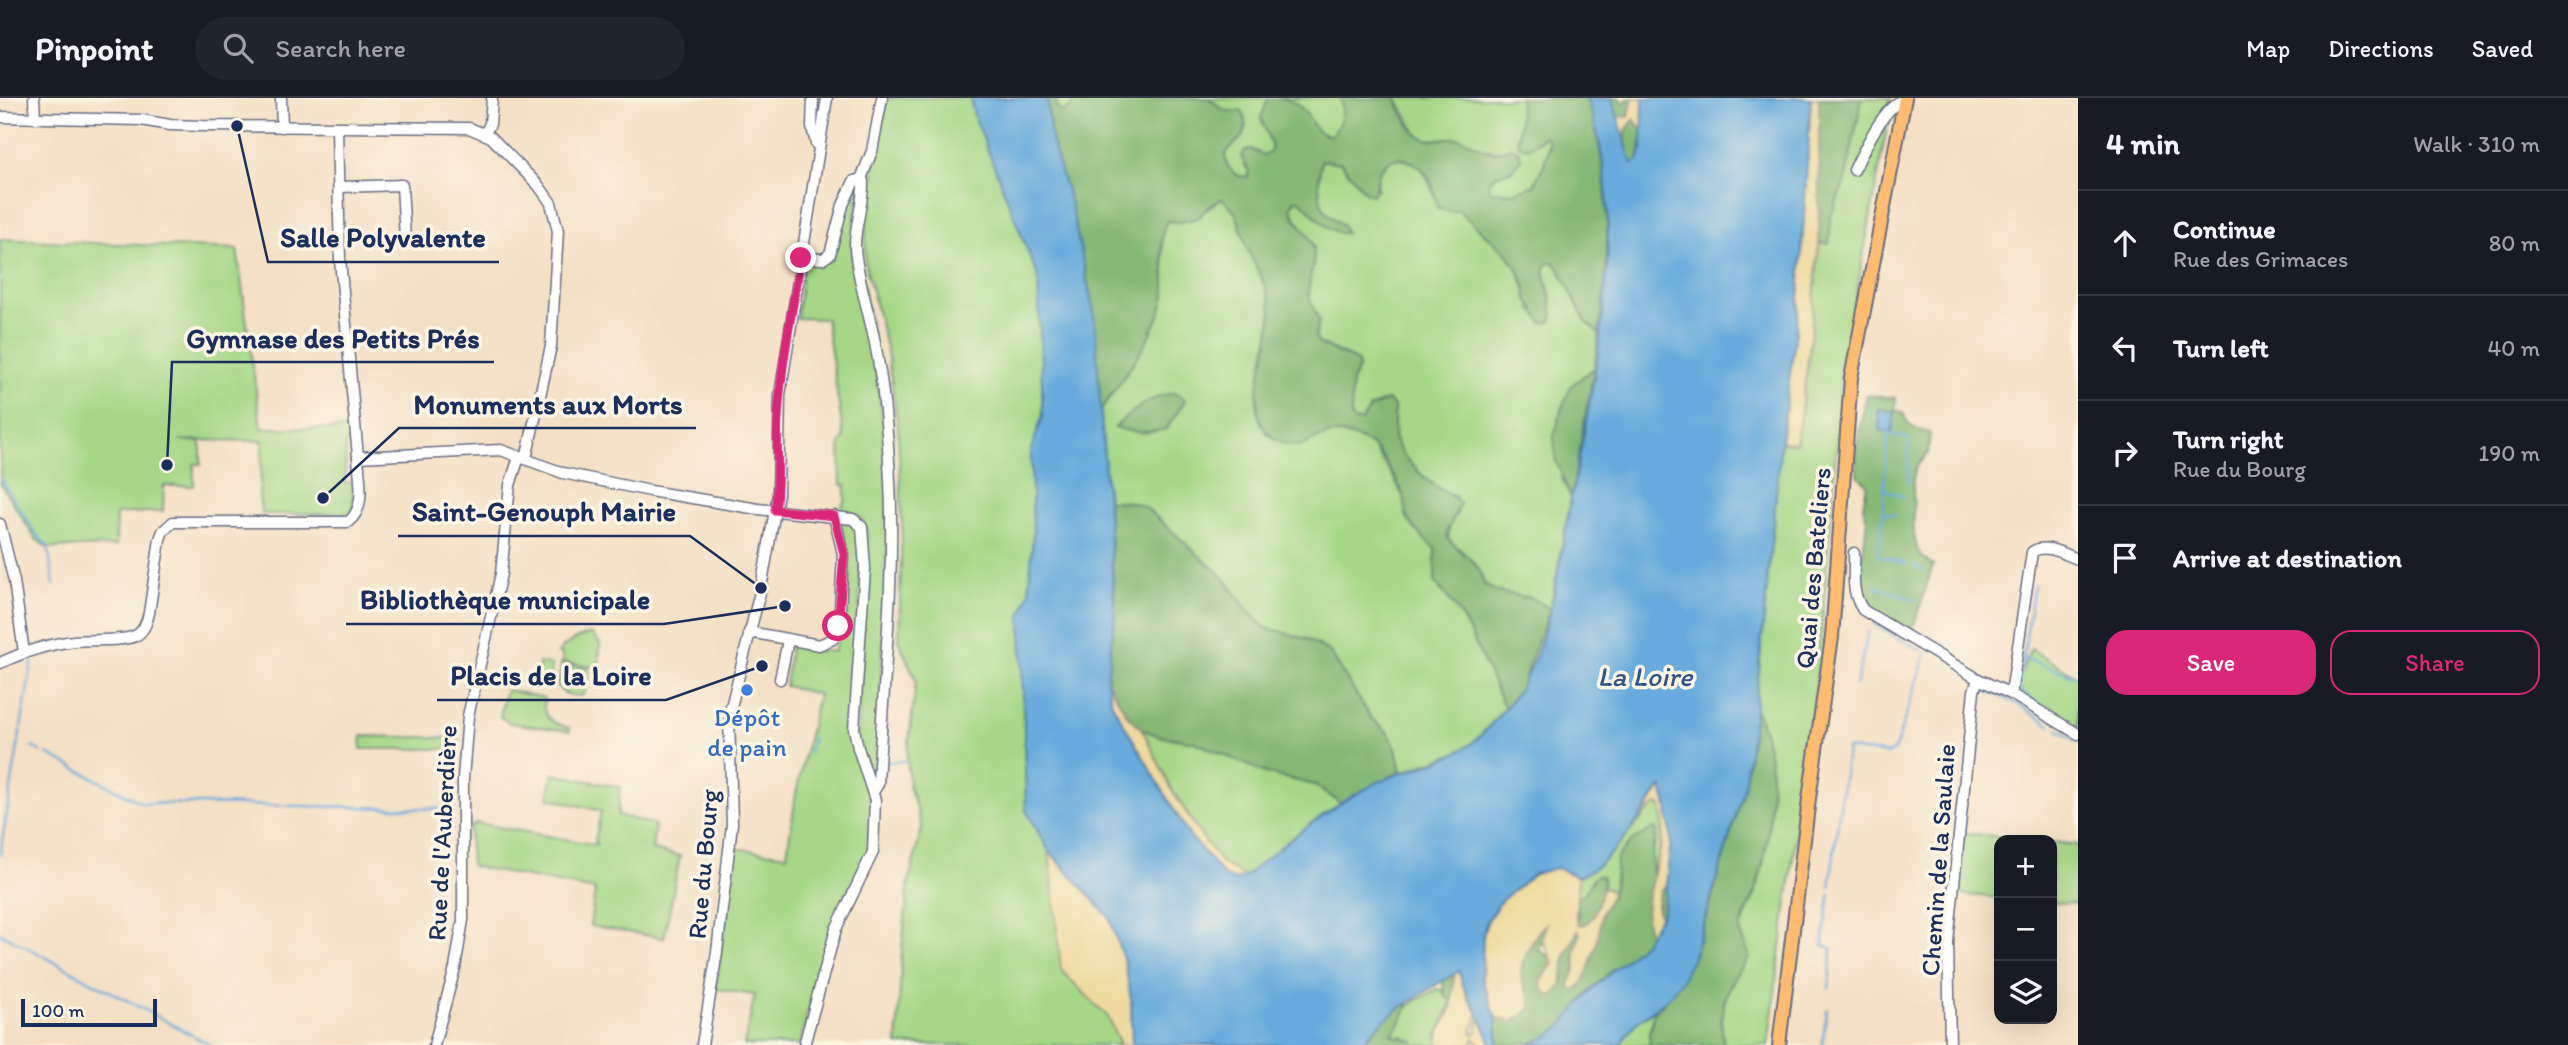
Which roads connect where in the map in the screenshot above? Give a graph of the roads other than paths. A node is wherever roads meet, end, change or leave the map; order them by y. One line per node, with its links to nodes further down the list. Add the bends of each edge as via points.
1 (34, 98): 9 (street)
2 (281, 98): 10 (street)
3 (492, 98): 12 (street)
4 (813, 98): 13 (street)
5 (827, 98): 13 (street, Rue du Bourg)
6 (882, 98): 15 (street, via 872,151)
7 (1905, 98): 14 (street, via 1895,102); 38 (main road, Quai des Bateliers, via 1851,378 1832,637)
8 (0, 117): 9 (street)
9 (35, 118): 10 (street)
10 (282, 127): 11 (street)
11 (337, 128): 12 (street, via 469,128); 16 (street)
12 (485, 133): 20 (street, Rue de l'Auberdière, via 539,186 555,214 551,346)
13 (818, 148): 18 (street, Rue du Bourg)
14 (1854, 170)
15 (861, 179): 18 (street, via 854,181 847,194 830,254 823,259); 34 (street, via 856,251 883,393 890,484 886,672)
16 (339, 187): 17 (street, via 402,186); 19 (street, via 341,267)
17 (405, 239)
18 (801, 258): 21 (street, Rue du Bourg, via 780,395)
19 (358, 457): 20 (street, via 490,450); 28 (street, via 359,507 348,522 173,522 160,539 147,622 139,633 127,638 71,641)
20 (522, 458): 21 (street, via 561,473); 35 (street, Rue de l'Auberdière, via 510,485 501,574 468,716 463,920)
21 (775, 510): 22 (street); 26 (street, Rue du Bourg)
22 (834, 516): 27 (street, via 844,554 836,634 819,645); 34 (street, via 857,521 864,534 854,729)
23 (0, 524): 28 (street)
24 (1854, 553): 31 (street, via 1853,586 1863,610)
25 (2078, 559): 32 (street, via 2046,548 2032,552)
26 (749, 632): 27 (street); 36 (street, Rue du Bourg, via 727,732 732,824)
27 (788, 640): 30 (street)
28 (24, 653): 29 (street)
29 (0, 663)
30 (780, 679)
31 (1978, 679): 32 (street); 39 (street, Chemin de la Saulaie, via 1951,897)
32 (2011, 694): 33 (street)
33 (2078, 734)
34 (873, 792): 37 (street, via 873,852 836,929)
35 (434, 1045)
36 (702, 1045)
37 (803, 1045)
38 (1779, 1045)
39 (1950, 1045)

